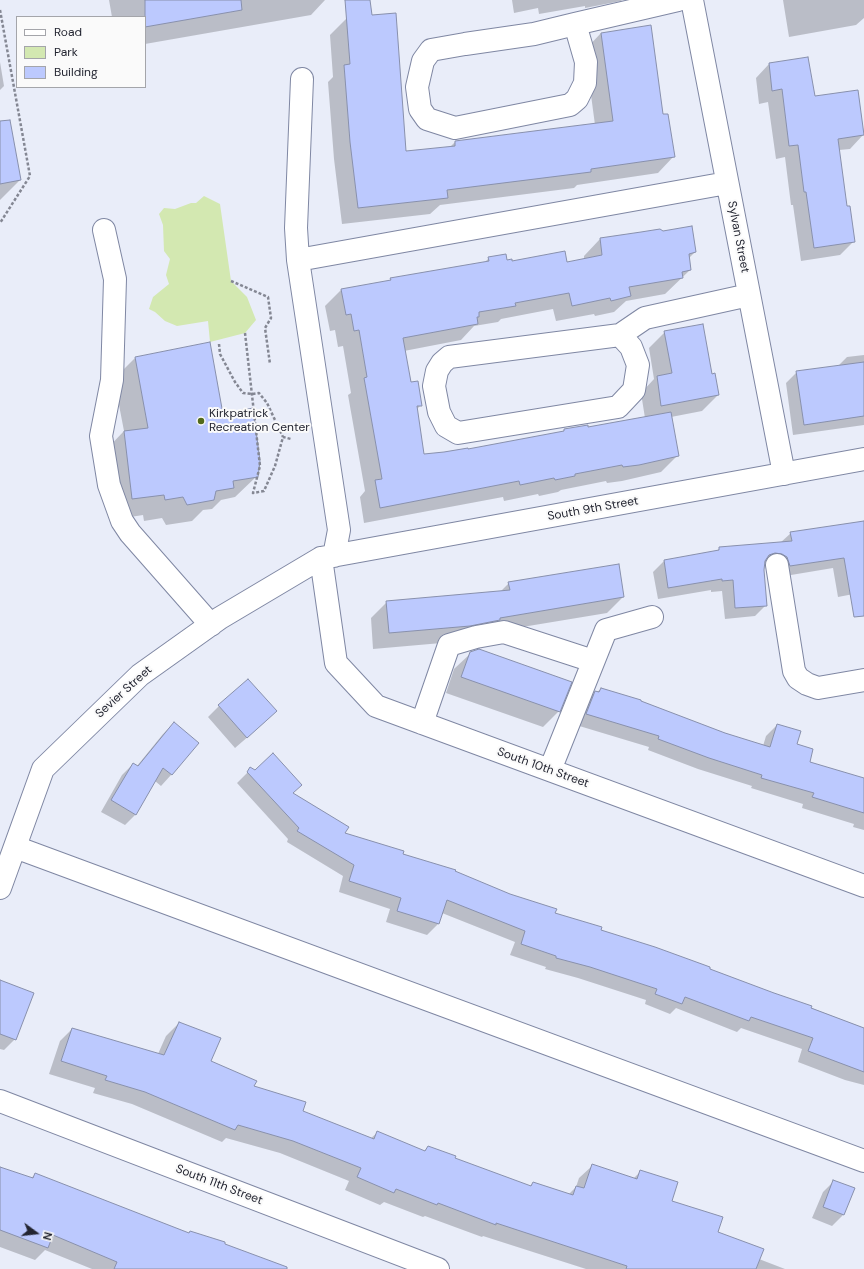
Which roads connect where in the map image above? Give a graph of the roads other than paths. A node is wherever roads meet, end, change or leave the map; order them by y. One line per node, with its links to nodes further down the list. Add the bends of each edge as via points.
1 (678, 0): 3 (street)
2 (692, 0): 5 (street, Sylvan Street)
3 (575, 24): 3 (street, via 534,34 431,50 423,61 417,87 420,109 427,119 455,128 570,105 577,99 585,83 586,62)
4 (302, 79): 7 (street, via 296,202)
5 (727, 182): 7 (street); 8 (street, Sylvan Street)
6 (104, 230): 15 (street, via 115,279 112,380 101,436 109,485 122,521 130,533)
7 (298, 260): 12 (street, via 340,530)
8 (749, 295): 9 (street, via 645,318); 11 (street, Sylvan Street)
9 (620, 335): 9 (street, via 448,357 437,370 434,386 439,412 446,426 458,433 618,408 634,390 638,365 631,347)
10 (864, 459): 11 (street, South 9th Street)
11 (784, 474): 12 (street, South 9th Street)
12 (328, 557): 15 (street, Sevier Street); 18 (street, South 10th Street, via 336,663 376,706)
13 (777, 566): 17 (street, via 794,671 798,678 818,688)
14 (652, 617): 16 (street, via 606,630)
15 (211, 625): 20 (street, Sevier Street, via 140,675 43,769)
16 (593, 661): 18 (street, via 504,632 450,645); 19 (street)
17 (864, 680)
18 (422, 723): 19 (street, South 10th Street)
19 (550, 770): 21 (street, South 10th Street)
20 (15, 847): 22 (street, Sevier Street); 24 (street)
21 (864, 886)
22 (0, 888)
23 (0, 1100): 25 (street, South 11th Street)
24 (864, 1161)
25 (438, 1269)

